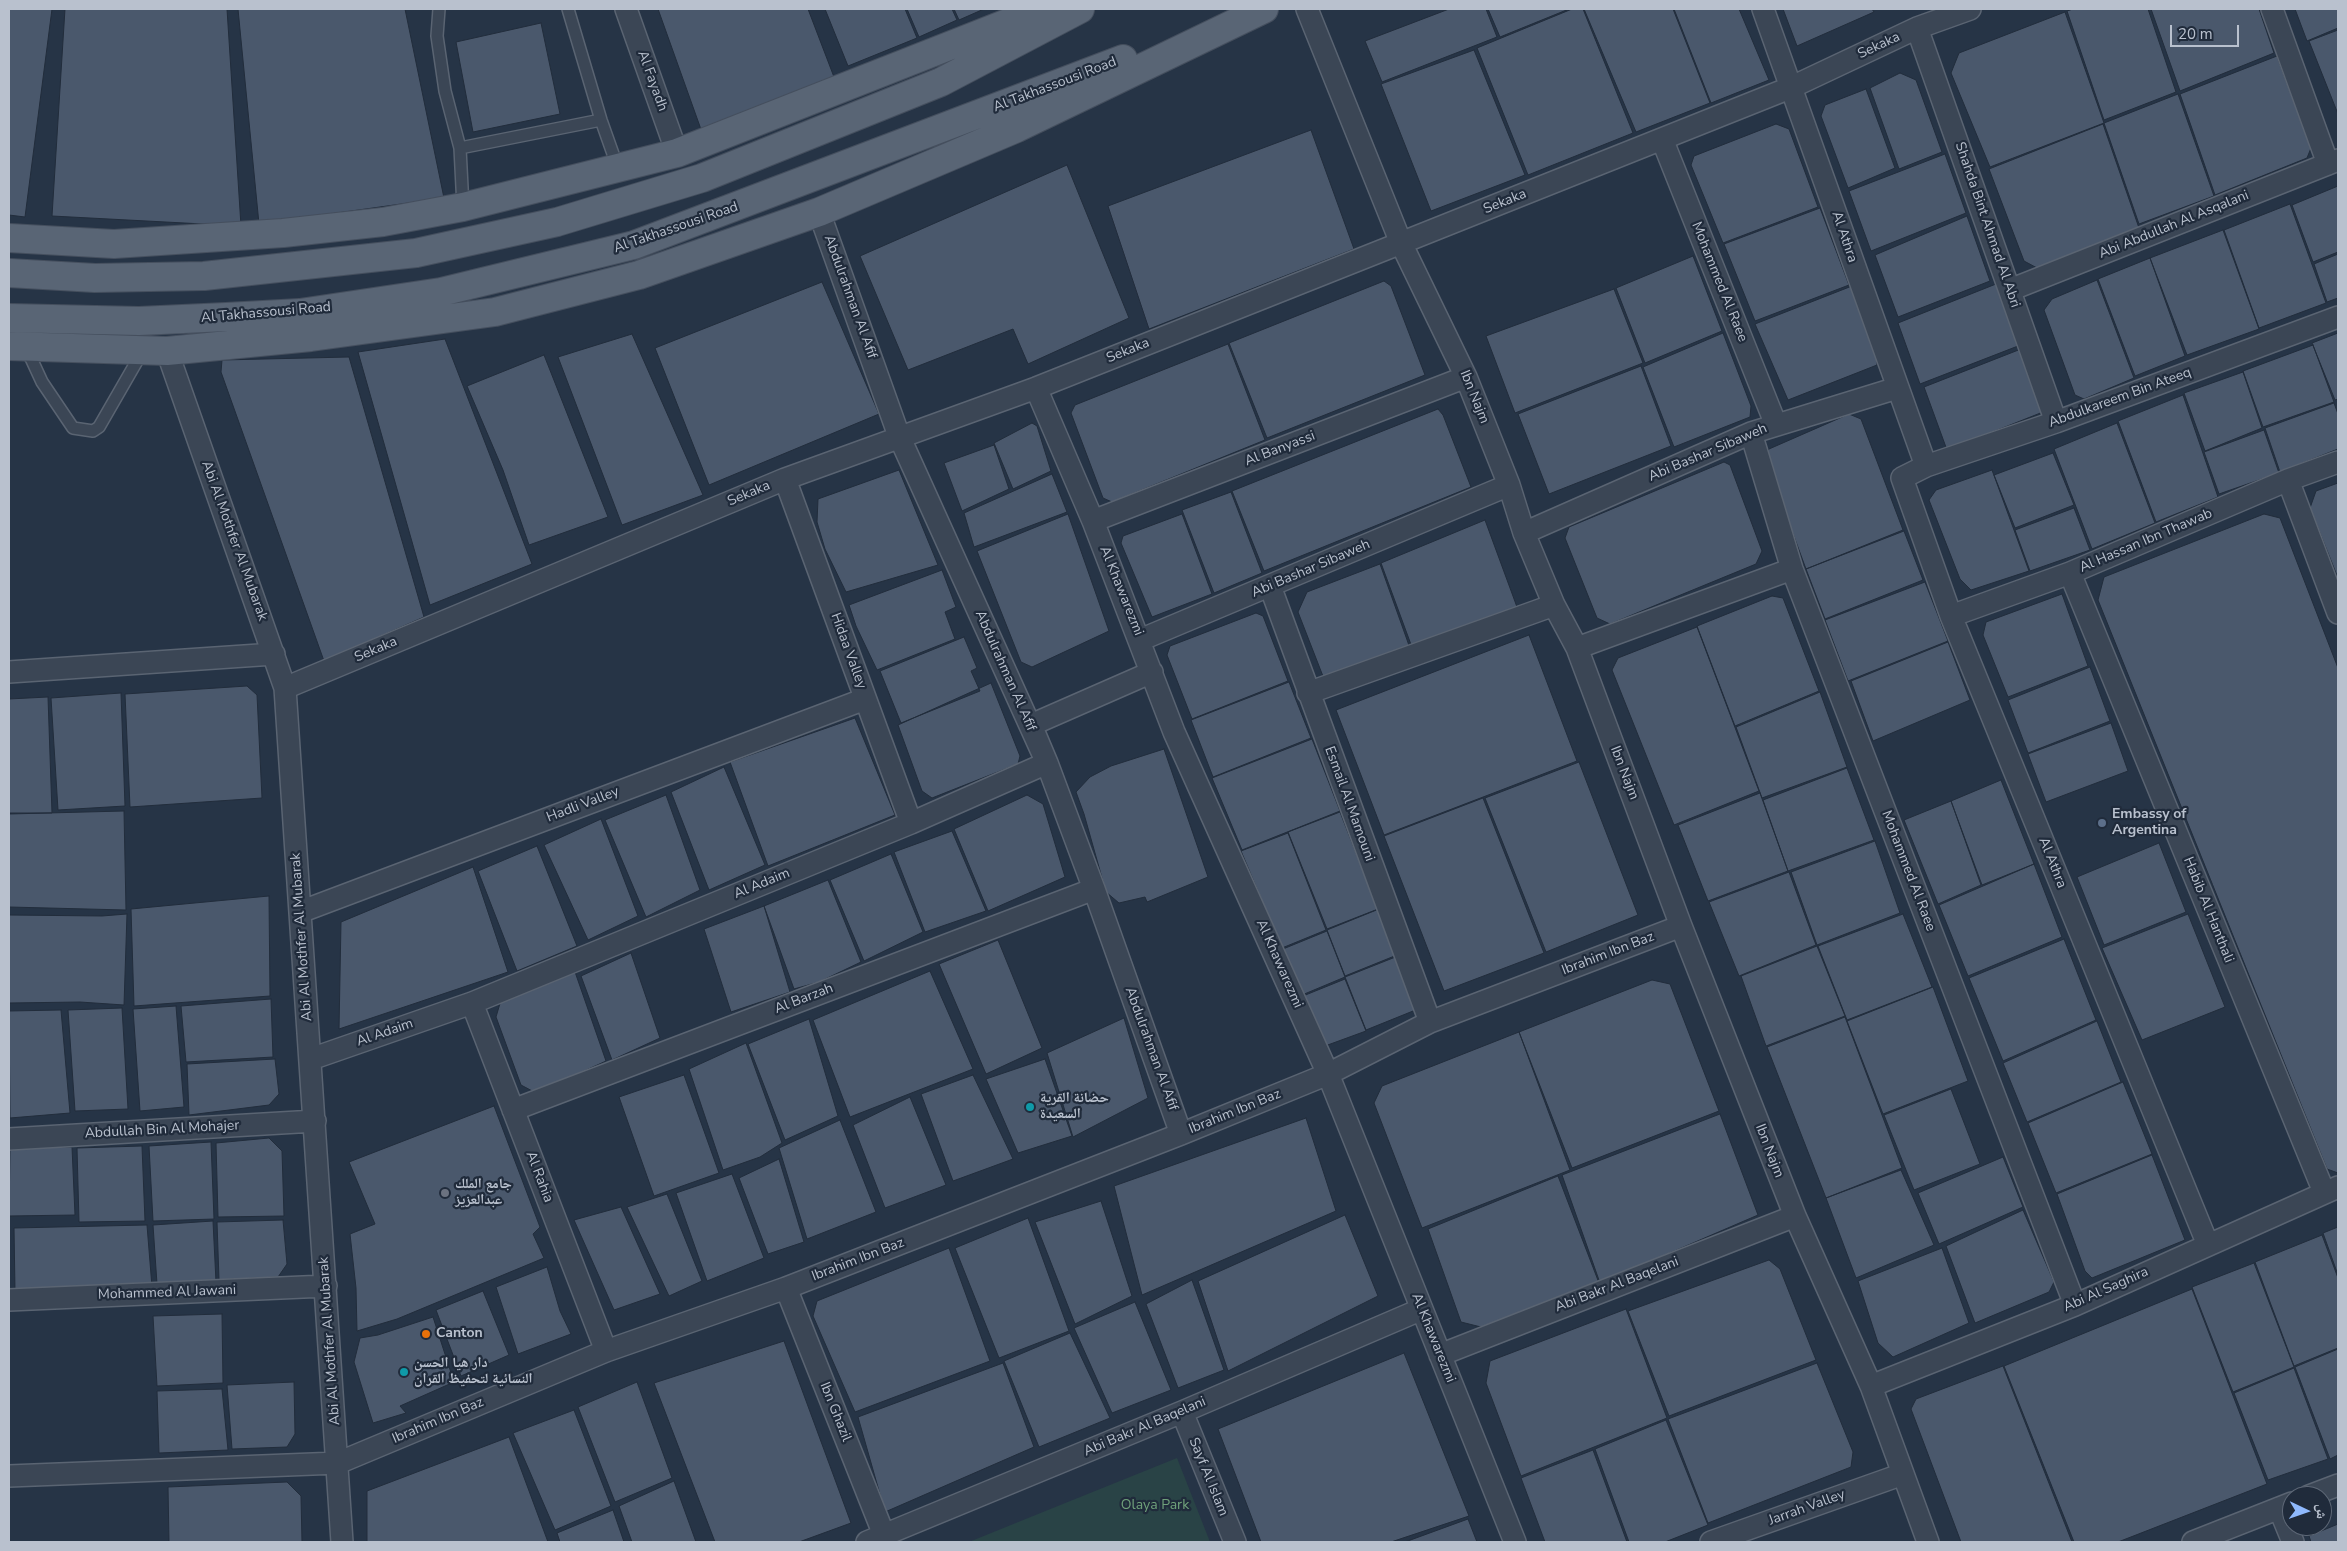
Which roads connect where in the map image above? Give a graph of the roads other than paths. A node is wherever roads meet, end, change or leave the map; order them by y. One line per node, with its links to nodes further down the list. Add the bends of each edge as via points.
1 (439, 9): 16 (lane, via 437,36 445,91)
2 (568, 9): 14 (lane)
3 (626, 9): 17 (street, Al Fayadh)
4 (1043, 9): 17 (main road)
5 (1080, 9): 24 (main road, via 941,82 702,178 558,222 416,253 204,276 95,278)
6 (1254, 9): 27 (main road, Al Takhassousi Road, via 634,245 441,292 300,313 139,321)
7 (1264, 9): 21 (main road, via 1018,128)
8 (1307, 9): 23 (street, Ibn Najm)
9 (1763, 9): 13 (street, Al Athra)
10 (1970, 9): 12 (street, Sekaka)
11 (2272, 9): 18 (street)
12 (1917, 28): 13 (street, Sekaka); 25 (street, Shahda Bint Ahmad Al Abri)
13 (1792, 88): 15 (street, Sekaka); 32 (street, Al Athra)
14 (601, 120): 16 (lane); 19 (lane)
15 (1662, 139): 23 (street, Sekaka); 34 (street, Mohammed Al Raee)
16 (460, 148): 20 (lane)
17 (677, 154): 19 (main road)
18 (2333, 162): 25 (street, Abi Abdullah Al Asqalani)
19 (618, 170): 20 (main road)
20 (463, 207): 22 (main road, via 384,222 283,234 114,244)
21 (819, 212): 29 (main road, via 639,275 495,312 311,337); 36 (street, Abdulrahman Al Afif)
22 (9, 238)
23 (1401, 244): 30 (street, Ibn Najm); 31 (street, Sekaka)
24 (9, 273)
25 (2010, 290): 33 (street, Shahda Bint Ahmad Al Abri)
26 (2338, 317): 33 (street, Abdulkareem Bin Ateeq)
27 (9, 318)
28 (9, 347): 29 (main road); 29 (lane, via 30,356 67,421 73,428 85,431 99,427 137,361)
29 (157, 351): 53 (street, Abi Al Mothfer Al Mubarak)
30 (1466, 376): 42 (street, Ibn Najm); 43 (street, Al Banyassi)
31 (1036, 388): 36 (street, Sekaka); 43 (street, Al Khawarezmi)
32 (1896, 388): 34 (street, Abi Bashar Sibaweh); 38 (street, Al Athra)
33 (2056, 422): 38 (street, Abdulkareem Bin Ateeq)
34 (1776, 424): 35 (street, Abi Bashar Sibaweh)
35 (1751, 433): 44 (street, Abi Bashar Sibaweh); 45 (street, Mohammed Al Raee)
36 (899, 436): 40 (street, Sekaka); 59 (street, Abdulrahman Al Afif)
37 (2338, 462): 41 (street, Al Hassan Ibn Thawab)
38 (1926, 466): 39 (street, Abdulkareem Bin Ateeq)
39 (1902, 478): 50 (street, Al Athra)
40 (784, 479): 56 (street, Sekaka); 58 (street, Hidaa Valley)
41 (2288, 480): 46 (street, Al Hassan Ibn Thawab); 49 (street)
42 (1509, 485): 44 (street, Ibn Najm); 47 (street, Abi Bashar Sibaweh)
43 (1093, 521): 51 (street, Al Khawarezmi)
44 (1524, 533): 48 (street, Ibn Najm)
45 (1792, 569): 52 (street); 78 (street, Mohammed Al Raee)
46 (2070, 573): 50 (street, Al Hassan Ibn Thawab); 72 (street, Habib Al Hanthali)
47 (1270, 586): 51 (street, Abi Bashar Sibaweh); 57 (street, Esmail Al Mamouni)
48 (1554, 606): 52 (street, Ibn Najm); 57 (street)
49 (2338, 613)
50 (1952, 616): 74 (street, Al Athra)
51 (1140, 640): 55 (street, Al Khawarezmi)
52 (1577, 648): 63 (street, Ibn Najm)
53 (274, 654): 54 (street); 56 (street, Abi Al Mothfer Al Mubarak)
54 (9, 672)
55 (1152, 672): 59 (street, via 1031,725); 67 (street, Al Khawarezmi, via 1174,732)
56 (285, 688): 62 (street, Abi Al Mothfer Al Mubarak)
57 (1308, 692): 65 (street, Esmail Al Mamouni)
58 (865, 699): 60 (street, Hidaa Valley); 62 (street, Hadli Valley)
59 (1046, 763): 60 (street, Al Adaim); 61 (street, Abdulrahman Al Afif)
60 (911, 823): 64 (street, Al Adaim)
61 (1094, 889): 68 (street, Al Barzah); 70 (street, Abdulrahman Al Afif)
62 (300, 912): 66 (street, Abi Al Mothfer Al Mubarak)
63 (1681, 926): 65 (street, Ibrahim Ibn Baz); 73 (street, Ibn Najm)
64 (472, 1003): 66 (street, Al Adaim); 68 (street, Al Rahia)
65 (1430, 1022): 67 (street, Ibrahim Ibn Baz)
66 (310, 1058): 69 (street, Abi Al Mothfer Al Mubarak)
67 (1328, 1074): 70 (street, Ibrahim Ibn Baz); 79 (street, Al Khawarezmi)
68 (513, 1110): 80 (street, Al Rahia)
69 (315, 1121): 71 (street, Abdullah Bin Al Mohajer); 75 (street, Abi Al Mothfer Al Mubarak)
70 (1181, 1134): 76 (street, Ibrahim Ibn Baz)
71 (9, 1139)
72 (2331, 1190): 74 (street, Abi Al Saghira)
73 (1795, 1216): 81 (street, Abi Bakr Al Baqelani); 82 (street, Ibn Najm)
74 (2208, 1245): 78 (street, Abi Al Saghira)
75 (326, 1286): 77 (street, Mohammed Al Jawani); 84 (street, Abi Al Mothfer Al Mubarak)
76 (786, 1288): 80 (street, Ibrahim Ibn Baz); 88 (street, Ibn Ghazil)
77 (9, 1300)
78 (2075, 1305): 82 (street, Abi Al Saghira)
79 (1422, 1309): 81 (street, Al Khawarezmi); 83 (street, Abi Bakr Al Baqelani)
80 (606, 1352): 84 (street, Ibrahim Ibn Baz)
81 (1440, 1355): 91 (street, Al Khawarezmi)
82 (1871, 1386): 85 (street, Ibn Najm)
83 (1182, 1412): 88 (street, Abi Bakr Al Baqelani); 90 (street, Sayf Al Islam)
84 (338, 1463): 86 (street, Ibrahim Ibn Baz); 89 (street, Abi Al Mothfer Al Mubarak)
85 (1903, 1474): 92 (street, Jarrah Valley); 93 (street, Ibn Najm)
86 (9, 1476)
87 (2282, 1506): 94 (street)
88 (875, 1539)
89 (342, 1542)
90 (1235, 1542)
91 (1515, 1542)
92 (1711, 1542)
93 (1928, 1542)
94 (2193, 1542)

